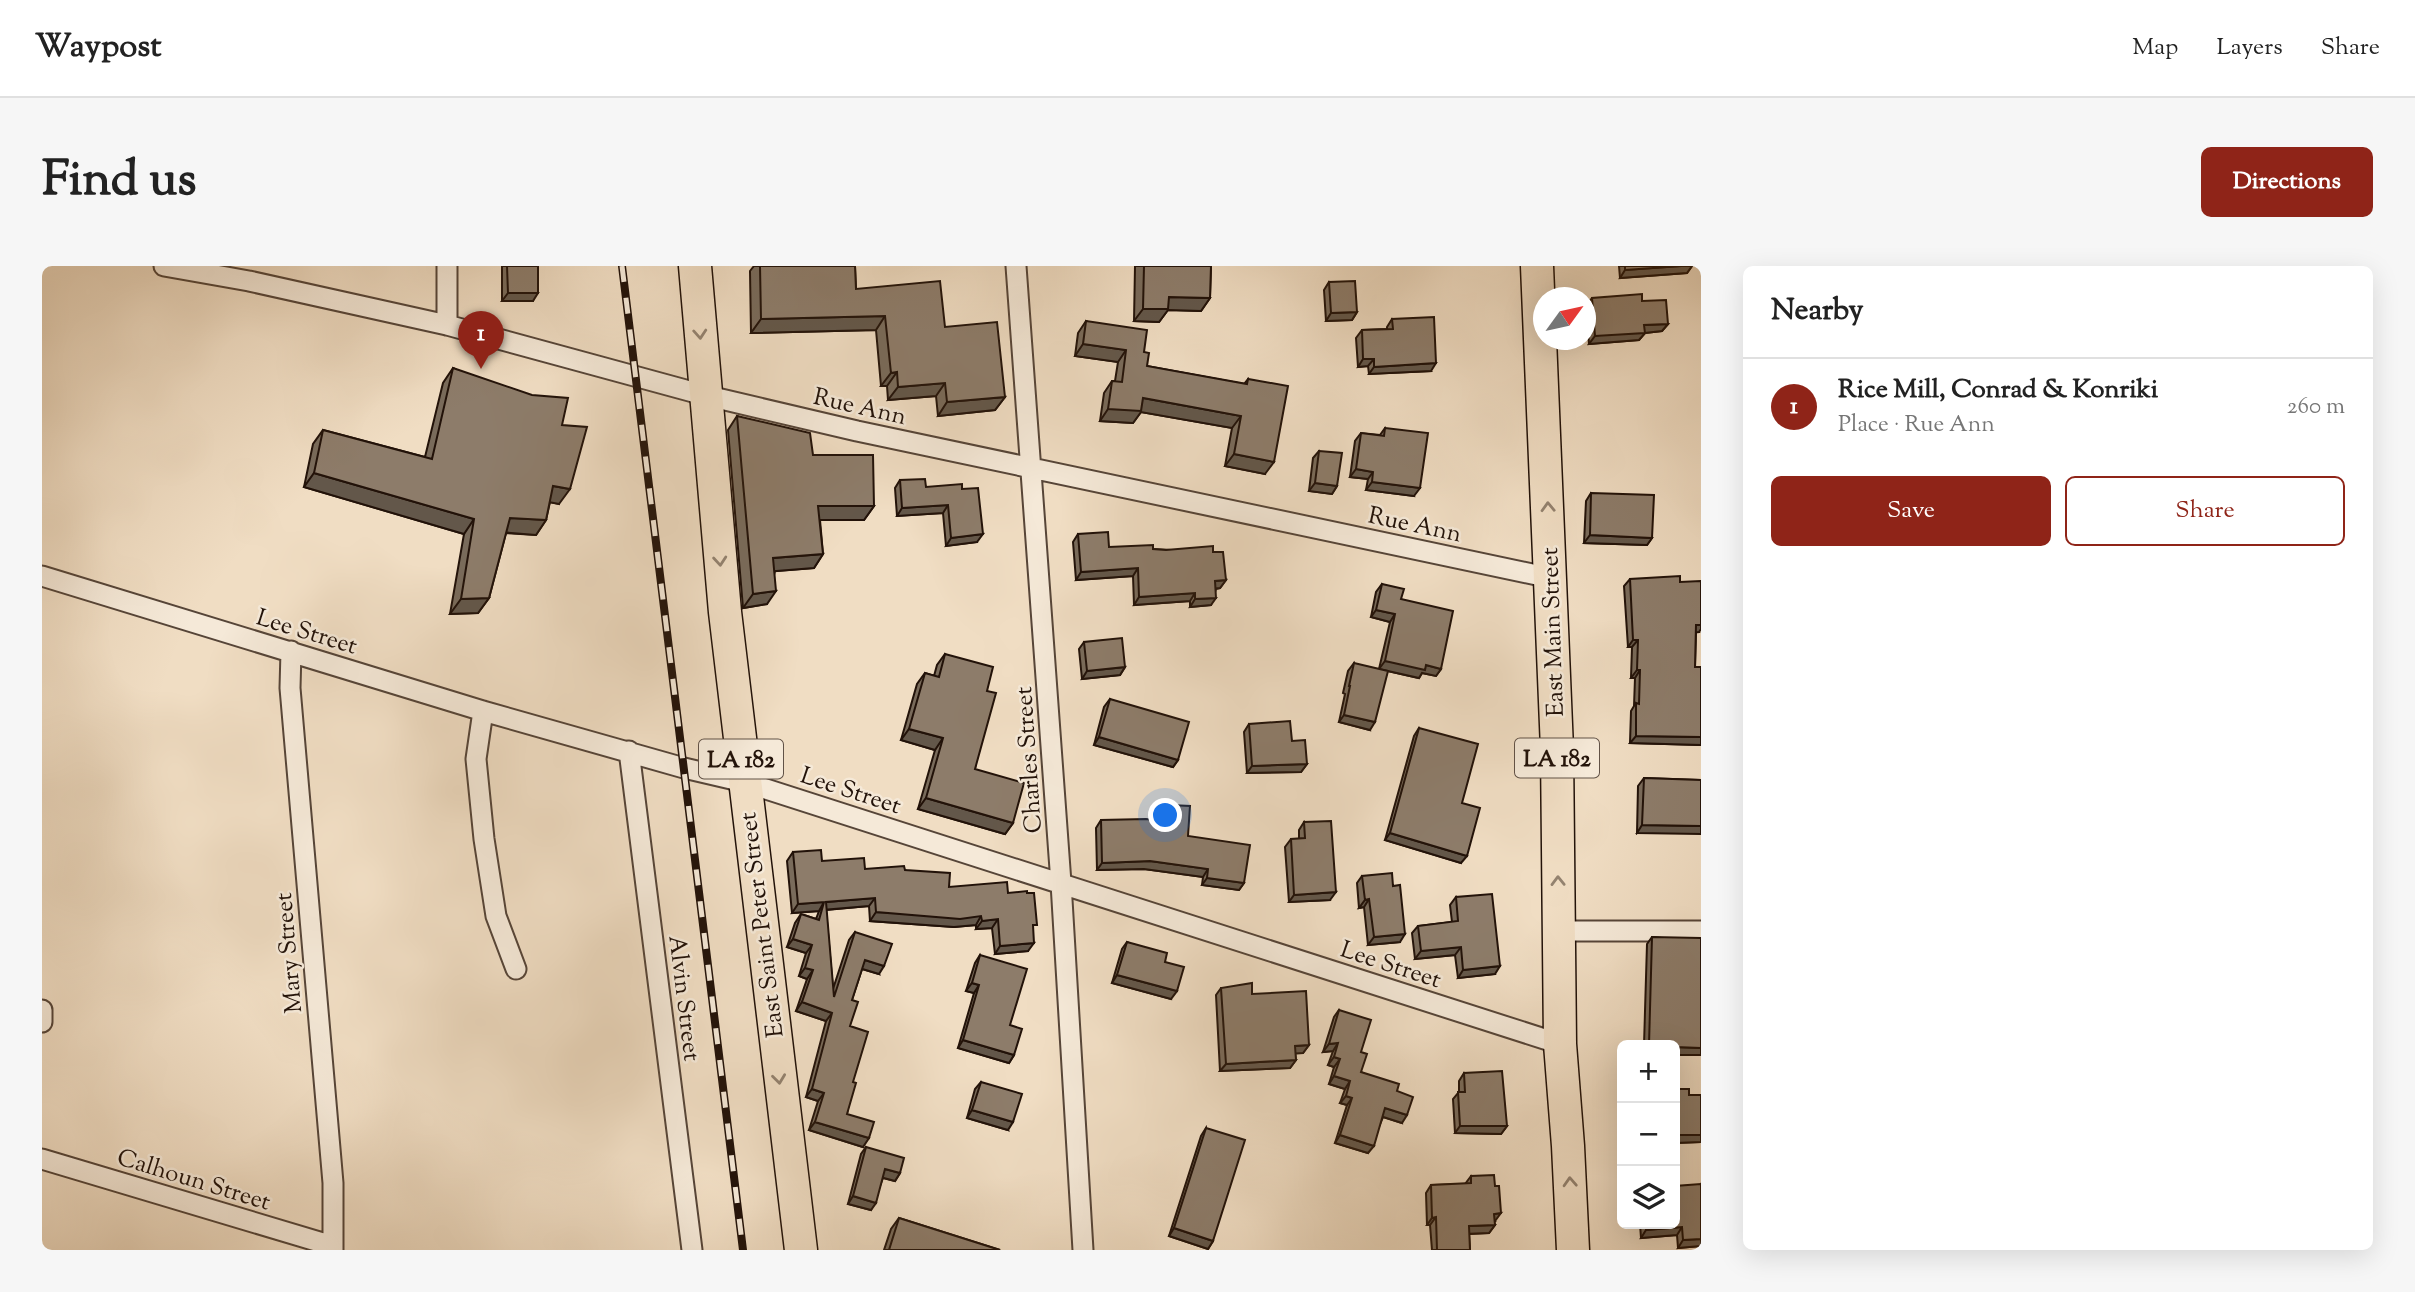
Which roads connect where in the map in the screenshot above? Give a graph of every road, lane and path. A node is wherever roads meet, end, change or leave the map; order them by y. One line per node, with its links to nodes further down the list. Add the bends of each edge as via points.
1 (163, 266): 6 (street, Rue Ann)
2 (447, 266): 6 (street)
3 (695, 266): 7 (main road, East Saint Peter Street / LA 182, one-way to 7)
4 (1016, 266): 8 (street, Charles Street)
5 (1537, 266): 10 (main road, East Main Street / LA 182, one-way to 5)
6 (447, 325): 7 (street, Rue Ann)
7 (704, 395): 8 (street, Rue Ann); 14 (main road, East Saint Peter Street / LA 182, one-way to 14)
8 (1031, 468): 10 (street, Rue Ann); 15 (street, Charles Street)
9 (42, 576): 11 (street, Lee Street)
10 (1551, 578): 16 (main road, East Main Street / LA 182, one-way to 10)
11 (291, 651): 12 (street, Lee Street); 23 (street, Mary Street, via 291,701 333,1184)
12 (483, 711): 13 (street, Lee Street); 18 (street, via 476,759 484,839 496,916)
13 (629, 751): 14 (street, Lee Street); 24 (street, Alvin Street)
14 (744, 782): 15 (street, Lee Street); 25 (main road, East Saint Peter Street / LA 182, one-way to 25)
15 (1061, 883): 21 (street, Lee Street); 26 (street, Charles Street)
16 (1559, 931): 17 (street); 21 (main road, East Main Street / LA 182)
17 (1701, 931)
18 (516, 970)
19 (42, 1010): 20 (street)
20 (42, 1022)
21 (1560, 1044): 27 (main road, East Main Street / LA 182, one-way to 21)
22 (42, 1159): 23 (street, Calhoun Street)
23 (333, 1248)
24 (692, 1250)
25 (800, 1250)
26 (1083, 1250)
27 (1573, 1250)

